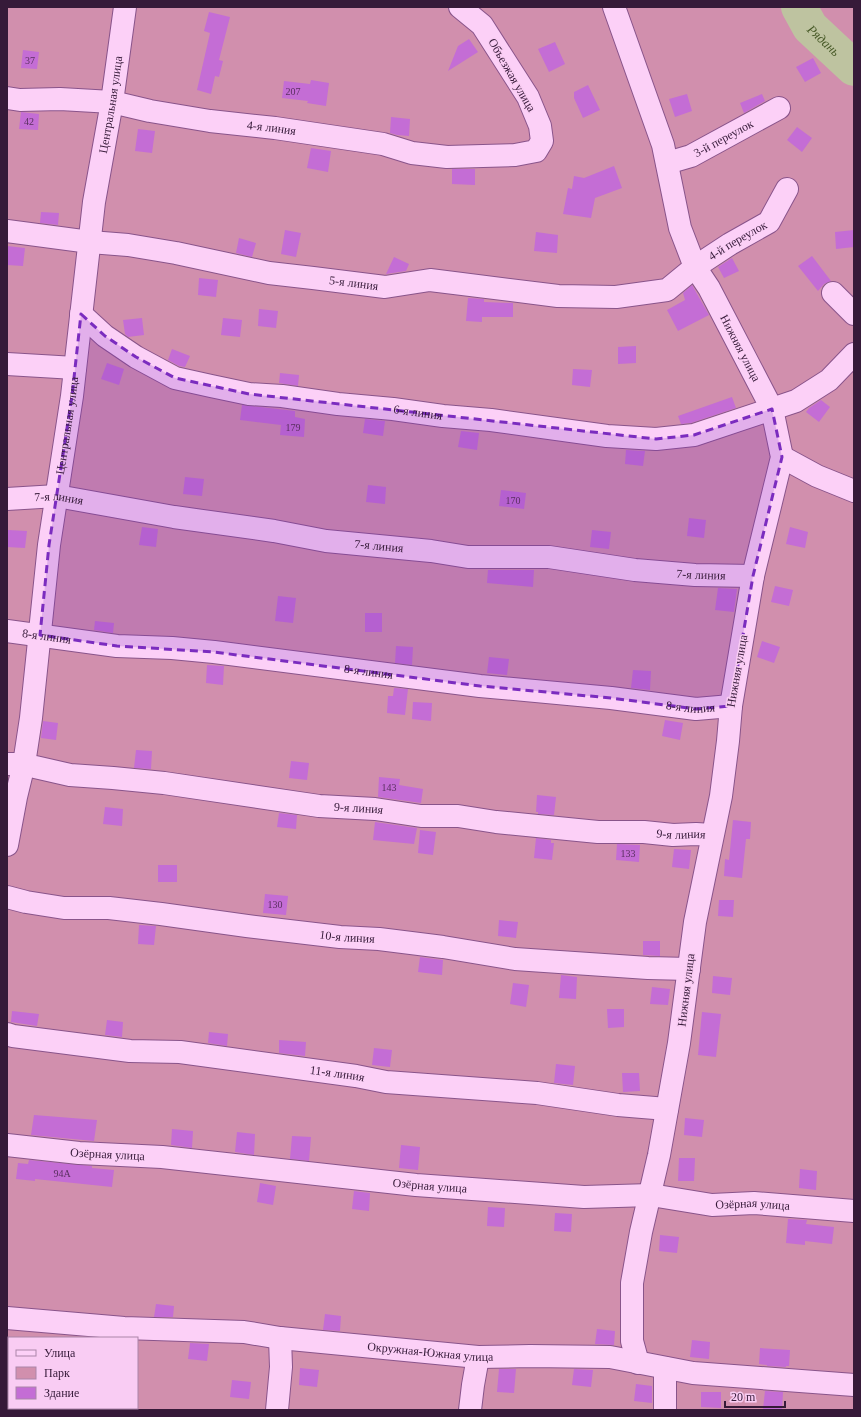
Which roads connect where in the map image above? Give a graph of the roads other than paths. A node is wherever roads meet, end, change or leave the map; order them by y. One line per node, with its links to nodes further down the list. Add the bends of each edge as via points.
1 (125, 7): 5 (street, Центральная улица)
2 (460, 7): 7 (street, Объезжая улица, via 482,25 528,97 540,126 542,141)
3 (614, 7): 8 (street, Нижняя улица, via 663,145)
4 (7, 98): 5 (street, 4-я линия)
5 (112, 102): 7 (street, 4-я линия, via 210,121 383,144 412,153 477,157); 11 (street, Центральная улица, via 94,202)
6 (779, 108): 8 (street, 3-й переулок, via 691,156)
7 (536, 151)
8 (667, 163): 12 (street, Нижняя улица, via 680,228)
9 (787, 188): 12 (street, 4-й переулок, via 769,222)
10 (7, 231): 11 (street, 5-я линия)
11 (90, 242): 12 (street, 5-я линия, via 176,253 269,273 385,287 430,280 558,296 616,297 667,290); 14 (street, Центральная улица)
12 (695, 267): 19 (street, Нижняя улица, via 709,288)
13 (833, 293): 15 (street)
14 (81, 314): 18 (street, Центральная улица); 19 (street, 6-я линия, via 105,336 136,357 175,378 249,394 490,420 607,436 656,439 694,435)
15 (854, 314)
16 (854, 354): 19 (street, 6-я линия, via 829,380 796,401)
17 (7, 364): 18 (street)
18 (75, 368): 22 (street, Центральная улица)
19 (772, 409): 20 (street, Нижняя улица)
20 (782, 456): 21 (street, via 817,476); 24 (street, Нижняя улица)
21 (854, 491)
22 (57, 496): 23 (street, 7-я линия); 24 (street, 7-я линия, via 326,541 468,557 549,557 635,570); 26 (street, Центральная улица)
23 (7, 499)
24 (753, 576): 27 (street, Нижняя улица)
25 (7, 631): 26 (street, 8-я линия)
26 (40, 635): 27 (street, 8-я линия, via 117,646 214,652 480,686 696,709); 28 (street, Центральная улица)
27 (731, 706): 29 (street, Нижняя улица, via 721,796)
28 (16, 764): 29 (street, 9-я линия, via 70,775 164,783 319,806 375,809 421,816 458,816 598,832); 30 (street, Центральная улица, via 16,798)
29 (712, 835): 32 (street, Нижняя улица, via 695,922)
30 (7, 844)
31 (7, 897): 32 (street, 10-я линия, via 64,908 109,908 340,937 443,947 515,959)
32 (689, 969): 34 (street, Нижняя улица)
33 (7, 1034): 34 (street, 11-я линия, via 130,1051 180,1052 386,1082 530,1092 618,1105)
34 (667, 1109): 36 (street, Нижняя улица)
35 (7, 1146): 36 (street, Озёрная улица, via 162,1157 416,1185 584,1197)
36 (651, 1195): 37 (street, Озёрная улица, via 712,1205 754,1203); 42 (street, Нижняя улица, via 632,1283 632,1341)
37 (854, 1211)
38 (7, 1318): 39 (street, Окружная-Южная улица)
39 (93, 1332): 40 (street, Окружная-Южная улица, via 124,1328 244,1332)
40 (280, 1338): 41 (street, Окружная-Южная улица); 45 (street, via 281,1367)
41 (478, 1358): 42 (street, Окружная-Южная улица, via 610,1358); 46 (street)
42 (638, 1363): 43 (street, Окружная-Южная улица)
43 (665, 1368): 44 (street, Окружная-Южная улица, via 693,1373); 47 (street)
44 (854, 1385)
45 (277, 1410)
46 (470, 1410)
47 (665, 1410)

